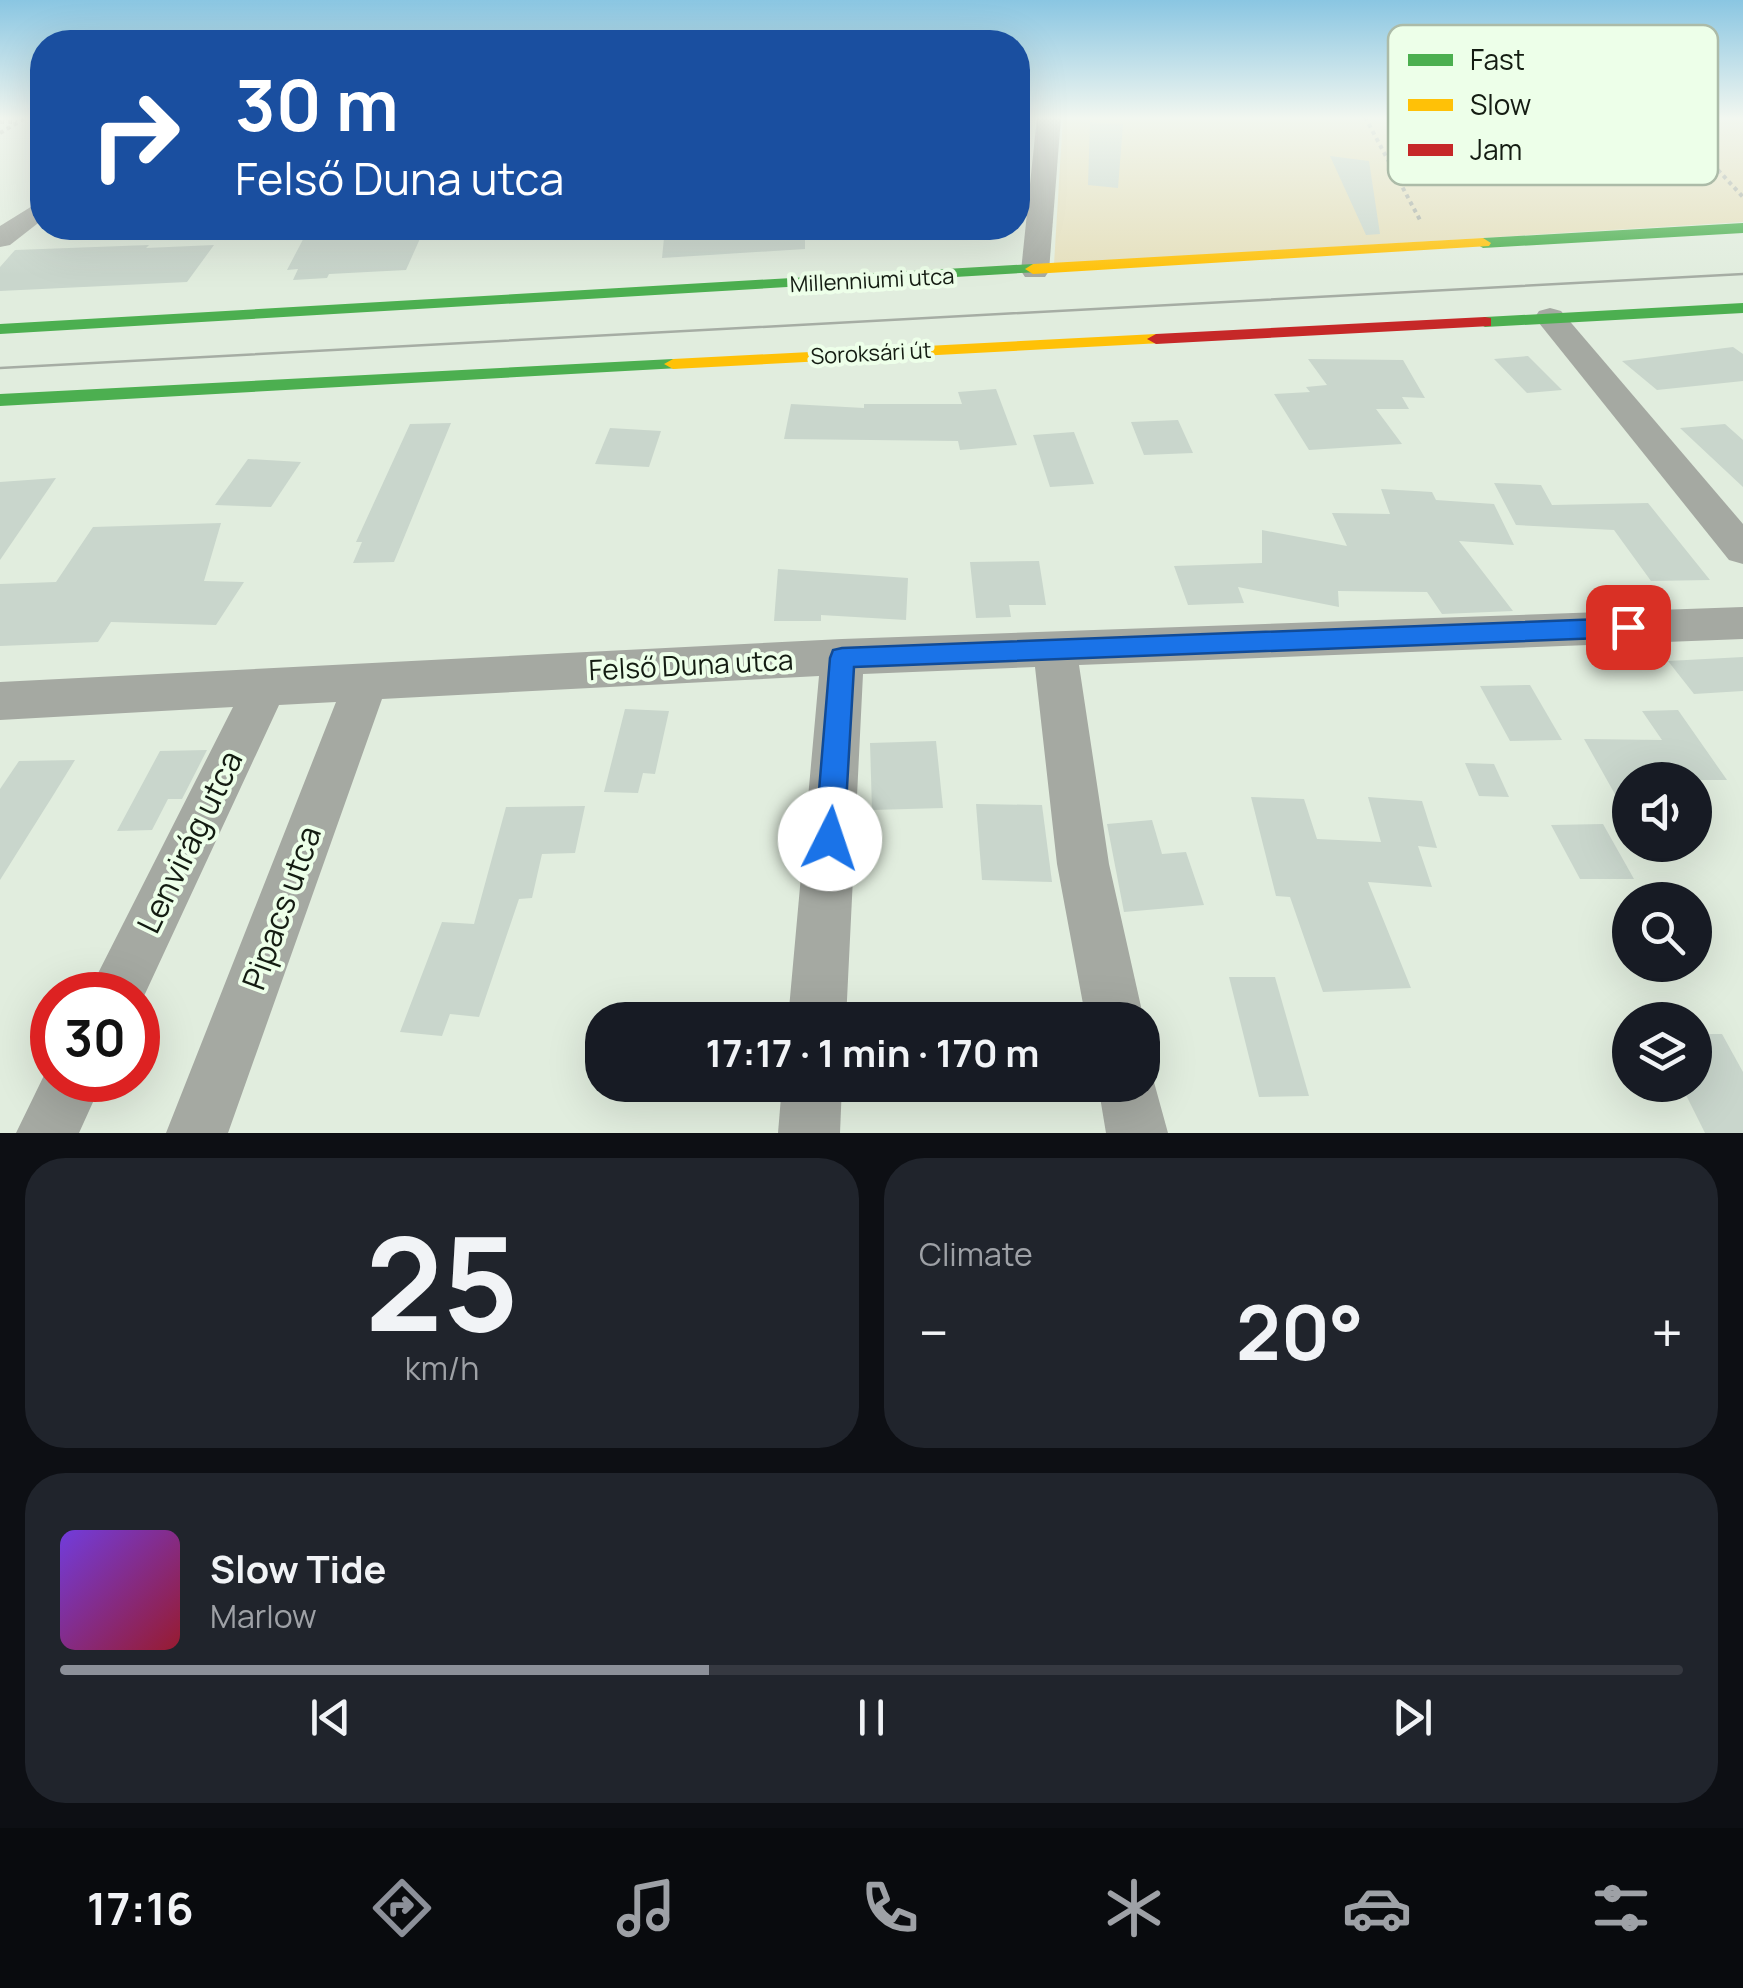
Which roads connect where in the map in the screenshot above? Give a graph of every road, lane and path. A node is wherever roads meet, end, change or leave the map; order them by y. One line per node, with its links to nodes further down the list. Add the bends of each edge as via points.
1 (1044, 170): 9 (street)
2 (1718, 170): 4 (path)
3 (1401, 185): 8 (path)
4 (1743, 197)
5 (30, 217): 7 (street)
6 (1743, 228): 8 (street, Millenniumi utca)
7 (0, 239)
8 (1434, 248): 9 (street, Millenniumi utca)
9 (1035, 271): 12 (street, Millenniumi utca)
10 (1743, 308): 11 (street, Soroksári út)
11 (1550, 318): 13 (street, Soroksári út); 14 (street)
12 (0, 329)
13 (0, 400)
14 (1743, 550)
15 (1743, 623): 16 (street, Felső Duna utca)
16 (1054, 650): 17 (street, Felső Duna utca); 23 (street, via 1083,864)
17 (842, 658): 18 (street, Felső Duna utca); 22 (street)
18 (366, 683): 19 (street, Felső Duna utca); 28 (street, Pipacs utca)
19 (265, 688): 20 (street, Felső Duna utca); 21 (street, Lenvirág utca)
20 (0, 702)
21 (126, 972)
22 (818, 1002)
23 (1110, 1002)
24 (63, 1102): 27 (street)
25 (811, 1102): 29 (street)
26 (1131, 1102): 30 (street)
27 (48, 1133)
28 (198, 1133)
29 (809, 1133)
30 (1137, 1133)

